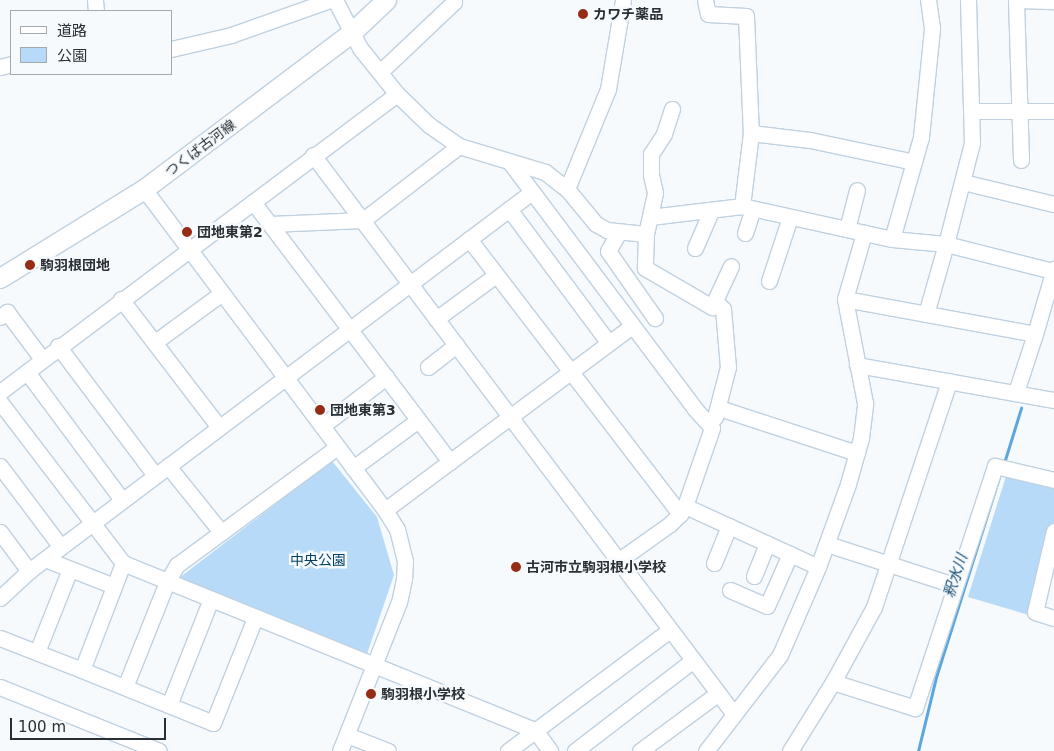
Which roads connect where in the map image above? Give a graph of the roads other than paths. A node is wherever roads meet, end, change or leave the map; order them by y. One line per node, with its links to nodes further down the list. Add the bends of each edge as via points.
1 (330, 0): 12 (street, via 231,35)
2 (336, 0): 11 (street)
3 (386, 0): 11 (main road, つくば古河線)
4 (623, 0): 27 (street, via 608,89)
5 (705, 0): 19 (street, via 708,14 746,16)
6 (928, 0): 24 (street, via 932,28 928,81 921,137)
7 (968, 0): 17 (street)
8 (1017, 0): 9 (street); 16 (street)
9 (1054, 1)
10 (454, 2): 13 (street)
11 (351, 33): 13 (street); 26 (main road, つくば古河線)
12 (172, 49)
13 (380, 72): 14 (street)
14 (397, 94): 20 (street, via 429,125); 21 (street)
15 (672, 110): 35 (street, via 664,134 651,154 655,193)
16 (1019, 110): 17 (street); 18 (street); 22 (street)
17 (972, 111): 25 (street, via 972,143)
18 (1054, 111)
19 (751, 133): 24 (street, via 810,140); 32 (street)
20 (459, 146): 23 (street); 37 (street)
21 (313, 156): 30 (street); 37 (street)
22 (1022, 160)
23 (509, 161): 27 (street, via 546,172); 29 (street)
24 (914, 162): 45 (street)
25 (963, 182): 31 (street); 46 (street)
26 (144, 189): 48 (street); 52 (main road, つくば古河線)
27 (567, 189): 40 (street, via 596,224)
28 (857, 190): 39 (street)
29 (532, 192): 33 (street); 63 (street)
30 (253, 202): 38 (street); 48 (street)
31 (1054, 204)
32 (748, 207): 34 (street); 36 (street); 41 (street)
33 (509, 209): 44 (street); 67 (street)
34 (711, 211): 35 (street); 47 (street)
35 (650, 217): 43 (street)
36 (790, 217): 39 (street); 53 (street)
37 (363, 220): 38 (street); 54 (street)
38 (270, 224): 64 (street)
39 (848, 229): 42 (street)
40 (618, 232): 43 (street); 62 (street, via 608,251)
41 (745, 233)
42 (864, 233): 45 (street); 57 (street)
43 (646, 234): 58 (street, via 645,268 712,306)
44 (469, 239): 51 (street); 54 (street)
45 (892, 239): 46 (street)
46 (946, 244): 50 (street); 59 (street)
47 (695, 248)
48 (188, 249): 55 (street); 56 (street)
49 (731, 266): 58 (street)
50 (1054, 270): 65 (street)
51 (496, 276): 61 (street); 74 (street)
52 (0, 278)
53 (769, 281)
54 (410, 284): 61 (street); 64 (street)
55 (222, 293): 66 (street); 75 (street)
56 (121, 298): 66 (street); 69 (street)
57 (845, 298): 59 (street); 71 (street)
58 (715, 301): 82 (street, via 724,309 728,367)
59 (926, 314): 65 (street)
60 (0, 317): 70 (street, via 7,312)
61 (436, 318): 68 (street)
62 (655, 318)
63 (632, 326): 67 (street); 87 (street)
64 (350, 330): 75 (street); 76 (street)
65 (1035, 334): 79 (street)
66 (155, 342): 86 (street)
67 (609, 343): 74 (street)
68 (456, 345): 72 (street); 83 (street)
69 (58, 346): 70 (street); 94 (street)
70 (42, 359): 73 (street)
71 (857, 365): 77 (street); 89 (street, via 865,403)
72 (428, 367)
73 (27, 372): 78 (street); 96 (street)
74 (570, 373): 83 (street); 98 (street)
75 (285, 377): 85 (street); 86 (street)
76 (386, 377): 84 (street); 85 (street)
77 (950, 381): 79 (street); 112 (street)
78 (0, 392)
79 (1016, 392): 80 (street)
80 (1054, 400)
81 (0, 402): 99 (street)
82 (719, 408): 87 (street); 89 (street)
83 (510, 419): 90 (street); 109 (street)
84 (418, 420): 90 (street); 93 (street)
85 (322, 426): 88 (street)
86 (219, 427): 92 (street)
87 (712, 428): 98 (street)
88 (337, 447): 93 (street); 103 (street)
89 (858, 453): 105 (street)
90 (450, 462): 97 (street)
91 (0, 466): 106 (street)
92 (168, 466): 94 (street); 103 (street)
93 (353, 468): 97 (street)
94 (155, 475): 96 (street)
95 (1054, 480): 118 (street, via 995,466)
96 (122, 500): 99 (street)
97 (385, 510): 129 (street, via 402,546 404,579 399,602)
98 (682, 510): 100 (street); 109 (street, via 670,524)
99 (92, 524): 106 (street); 111 (street)
100 (729, 526): 104 (street); 110 (street)
101 (1054, 531): 124 (street, via 1035,612)
102 (0, 532): 115 (street)
103 (221, 532): 117 (street, via 177,565)
104 (767, 544): 107 (street); 116 (street)
105 (827, 544): 112 (street); 113 (street)
106 (61, 547): 108 (street)
107 (790, 554): 113 (street); 121 (street, via 767,606)
108 (45, 559): 114 (street); 115 (street)
109 (618, 561): 125 (street)
110 (714, 562)
111 (123, 563): 117 (street); 119 (street)
112 (890, 564): 118 (street); 131 (street, via 874,607)
113 (818, 567): 136 (street, via 780,655)
114 (70, 569): 119 (street); 127 (street)
115 (29, 571): 120 (street)
116 (754, 576)
117 (167, 582): 122 (street); 133 (street)
118 (954, 585): 131 (street, via 915,708)
119 (114, 586): 130 (street)
120 (2, 590)
121 (730, 590)
122 (211, 599): 123 (street); 135 (street)
123 (255, 618): 129 (street); 135 (street, via 213,723)
124 (1054, 618)
125 (670, 630): 128 (street); 137 (street)
126 (0, 638): 127 (street)
127 (37, 652): 130 (street)
128 (692, 661): 134 (street); 144 (street)
129 (374, 665): 137 (street); 138 (street)
130 (82, 670): 133 (street)
131 (833, 682): 147 (street)
132 (0, 687): 139 (street)
133 (125, 687): 135 (street)
134 (717, 694): 136 (street); 145 (street)
135 (169, 705)
136 (734, 714): 146 (street)
137 (535, 730): 142 (street); 143 (street)
138 (347, 735): 140 (street); 141 (street)
139 (159, 751)
140 (340, 751)
141 (388, 751)
142 (508, 751)
143 (550, 751)
144 (575, 751)
145 (640, 751)
146 (706, 751)
147 (790, 751)

